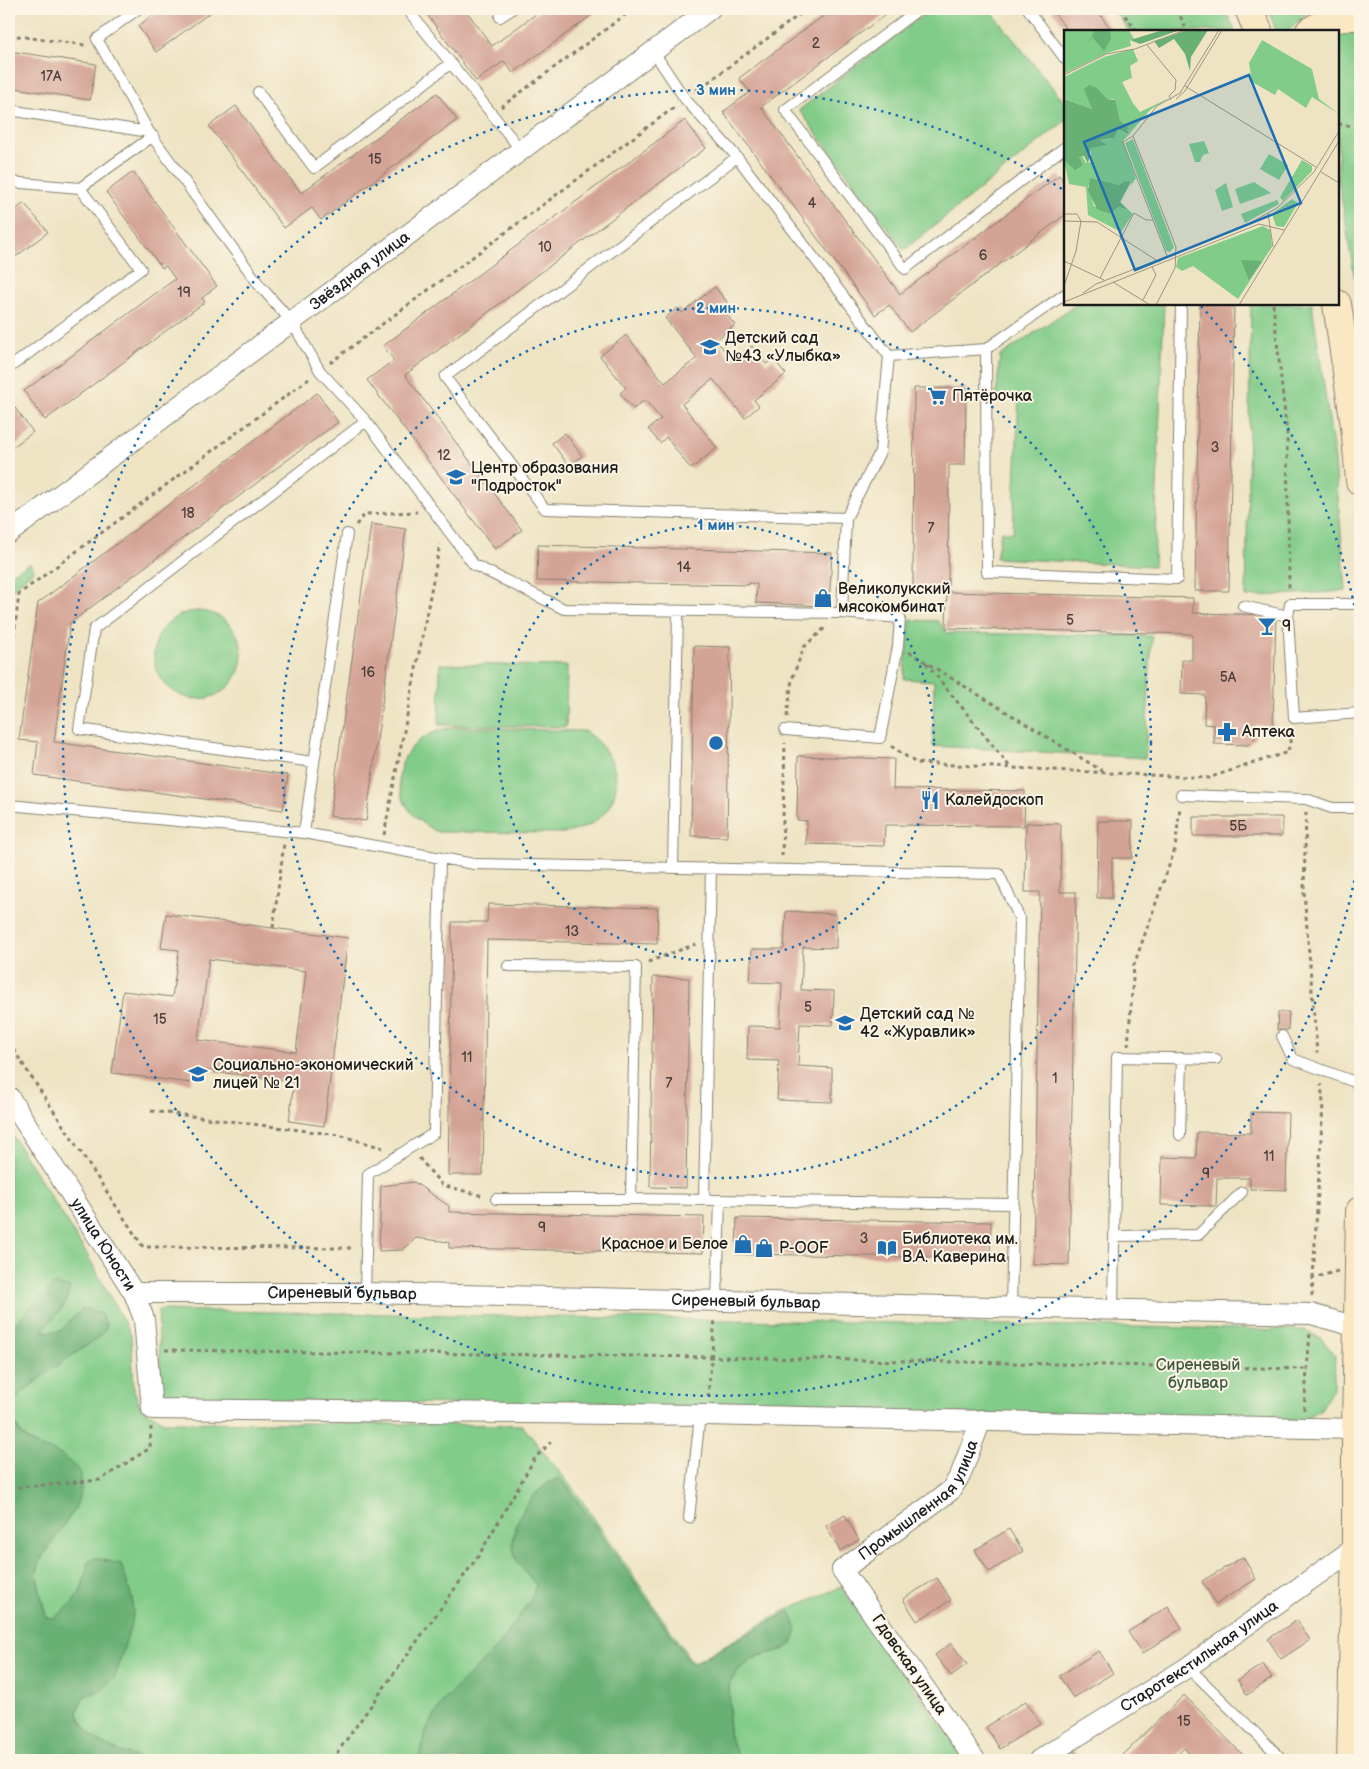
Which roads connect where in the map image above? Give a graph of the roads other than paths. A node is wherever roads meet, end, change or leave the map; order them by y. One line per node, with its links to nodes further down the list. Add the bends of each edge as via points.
1 (138, 9): 17 (lane, via 97,39)
2 (407, 9): 14 (lane)
3 (512, 9): 9 (lane)
4 (710, 9): 12 (street, Звёздная улица)
5 (919, 9): 18 (lane, via 785,110 905,269)
6 (1028, 9): 13 (lane)
7 (1249, 9): 10 (main road)
8 (1360, 15): 11 (main road, via 1332,19)
9 (500, 17)
10 (1258, 30)
11 (1312, 30)
12 (653, 51): 19 (street, Звёздная улица); 20 (lane, via 685,99)
13 (1064, 58)
14 (451, 63): 15 (lane, via 314,168); 19 (lane)
15 (258, 92)
16 (9, 110): 17 (lane)
17 (151, 134): 22 (lane); 26 (lane, via 260,286)
18 (1064, 148)
19 (521, 150): 26 (street, Звёздная улица)
20 (737, 157): 29 (lane); 33 (lane, via 445,377 545,509)
21 (9, 182): 22 (lane)
22 (80, 188): 30 (lane, via 141,269)
23 (1064, 295): 28 (lane)
24 (1180, 305): 28 (lane, via 1177,579 988,572)
25 (1337, 305): 27 (main road)
26 (292, 322): 31 (lane, via 320,371); 34 (street, Звёздная улица)
27 (1351, 342): 32 (main road)
28 (986, 349): 29 (lane)
29 (889, 356): 33 (lane, via 880,452)
30 (9, 368)
31 (366, 422): 38 (lane, via 474,565 564,609); 43 (lane, via 94,629 78,729)
32 (1360, 481)
33 (846, 518): 39 (lane)
34 (9, 533)
35 (347, 534): 43 (lane)
36 (1360, 604): 40 (lane, via 1290,604)
37 (1243, 606): 40 (lane)
38 (678, 611): 39 (lane); 49 (lane)
39 (842, 613): 42 (lane, via 900,618 898,646 880,738)
40 (1288, 616): 41 (lane, via 1294,718)
41 (1360, 713)
42 (785, 730)
43 (313, 762): 47 (lane)
44 (1181, 796): 46 (lane, via 1306,799 1332,808)
45 (9, 805): 47 (lane)
46 (1360, 808)
47 (304, 833): 48 (lane)
48 (440, 858): 49 (lane, via 474,864); 67 (lane, via 434,1132 368,1174)
49 (673, 868): 50 (lane)
50 (711, 868): 61 (lane); 63 (lane, via 999,874 1020,919)
51 (508, 966): 59 (lane, via 636,967)
52 (1282, 1036): 55 (lane, via 1294,1059)
53 (1182, 1058): 54 (lane); 57 (lane); 65 (lane, via 1117,1057)
54 (1216, 1059)
55 (1360, 1084)
56 (9, 1096): 66 (street, улица Юности)
57 (1180, 1135)
58 (1242, 1192): 65 (lane, via 1198,1234)
59 (631, 1199): 60 (lane); 61 (lane)
60 (496, 1200)
61 (704, 1200): 62 (lane)
62 (720, 1200): 63 (lane); 68 (lane)
63 (1013, 1204): 69 (lane)
64 (1360, 1211): 71 (main road)
65 (1114, 1236): 70 (lane)
66 (134, 1293): 67 (street, Сиреневый бульвар); 72 (street, улица Юности, via 144,1320 152,1408)
67 (365, 1293): 68 (street, Сиреневый бульвар)
68 (717, 1301): 69 (street, Сиреневый бульвар)
69 (1011, 1307): 70 (street, Сиреневый бульвар)
70 (1113, 1309): 71 (street, Сиреневый бульвар, via 1311,1314)
71 (1359, 1327): 74 (main road)
72 (703, 1415): 73 (street); 75 (lane)
73 (981, 1420): 74 (street); 77 (street, Промышленная улица, via 960,1476 950,1491)
74 (1356, 1429): 76 (main road)
75 (689, 1518)
76 (1356, 1547): 78 (street, Старотекстильная улица); 82 (main road)
77 (842, 1570): 79 (street, Гдовская улица)
78 (1188, 1668): 80 (street, Старотекстильная улица); 81 (lane)
79 (975, 1760)
80 (1039, 1760)
81 (1282, 1760)
82 (1351, 1760)

